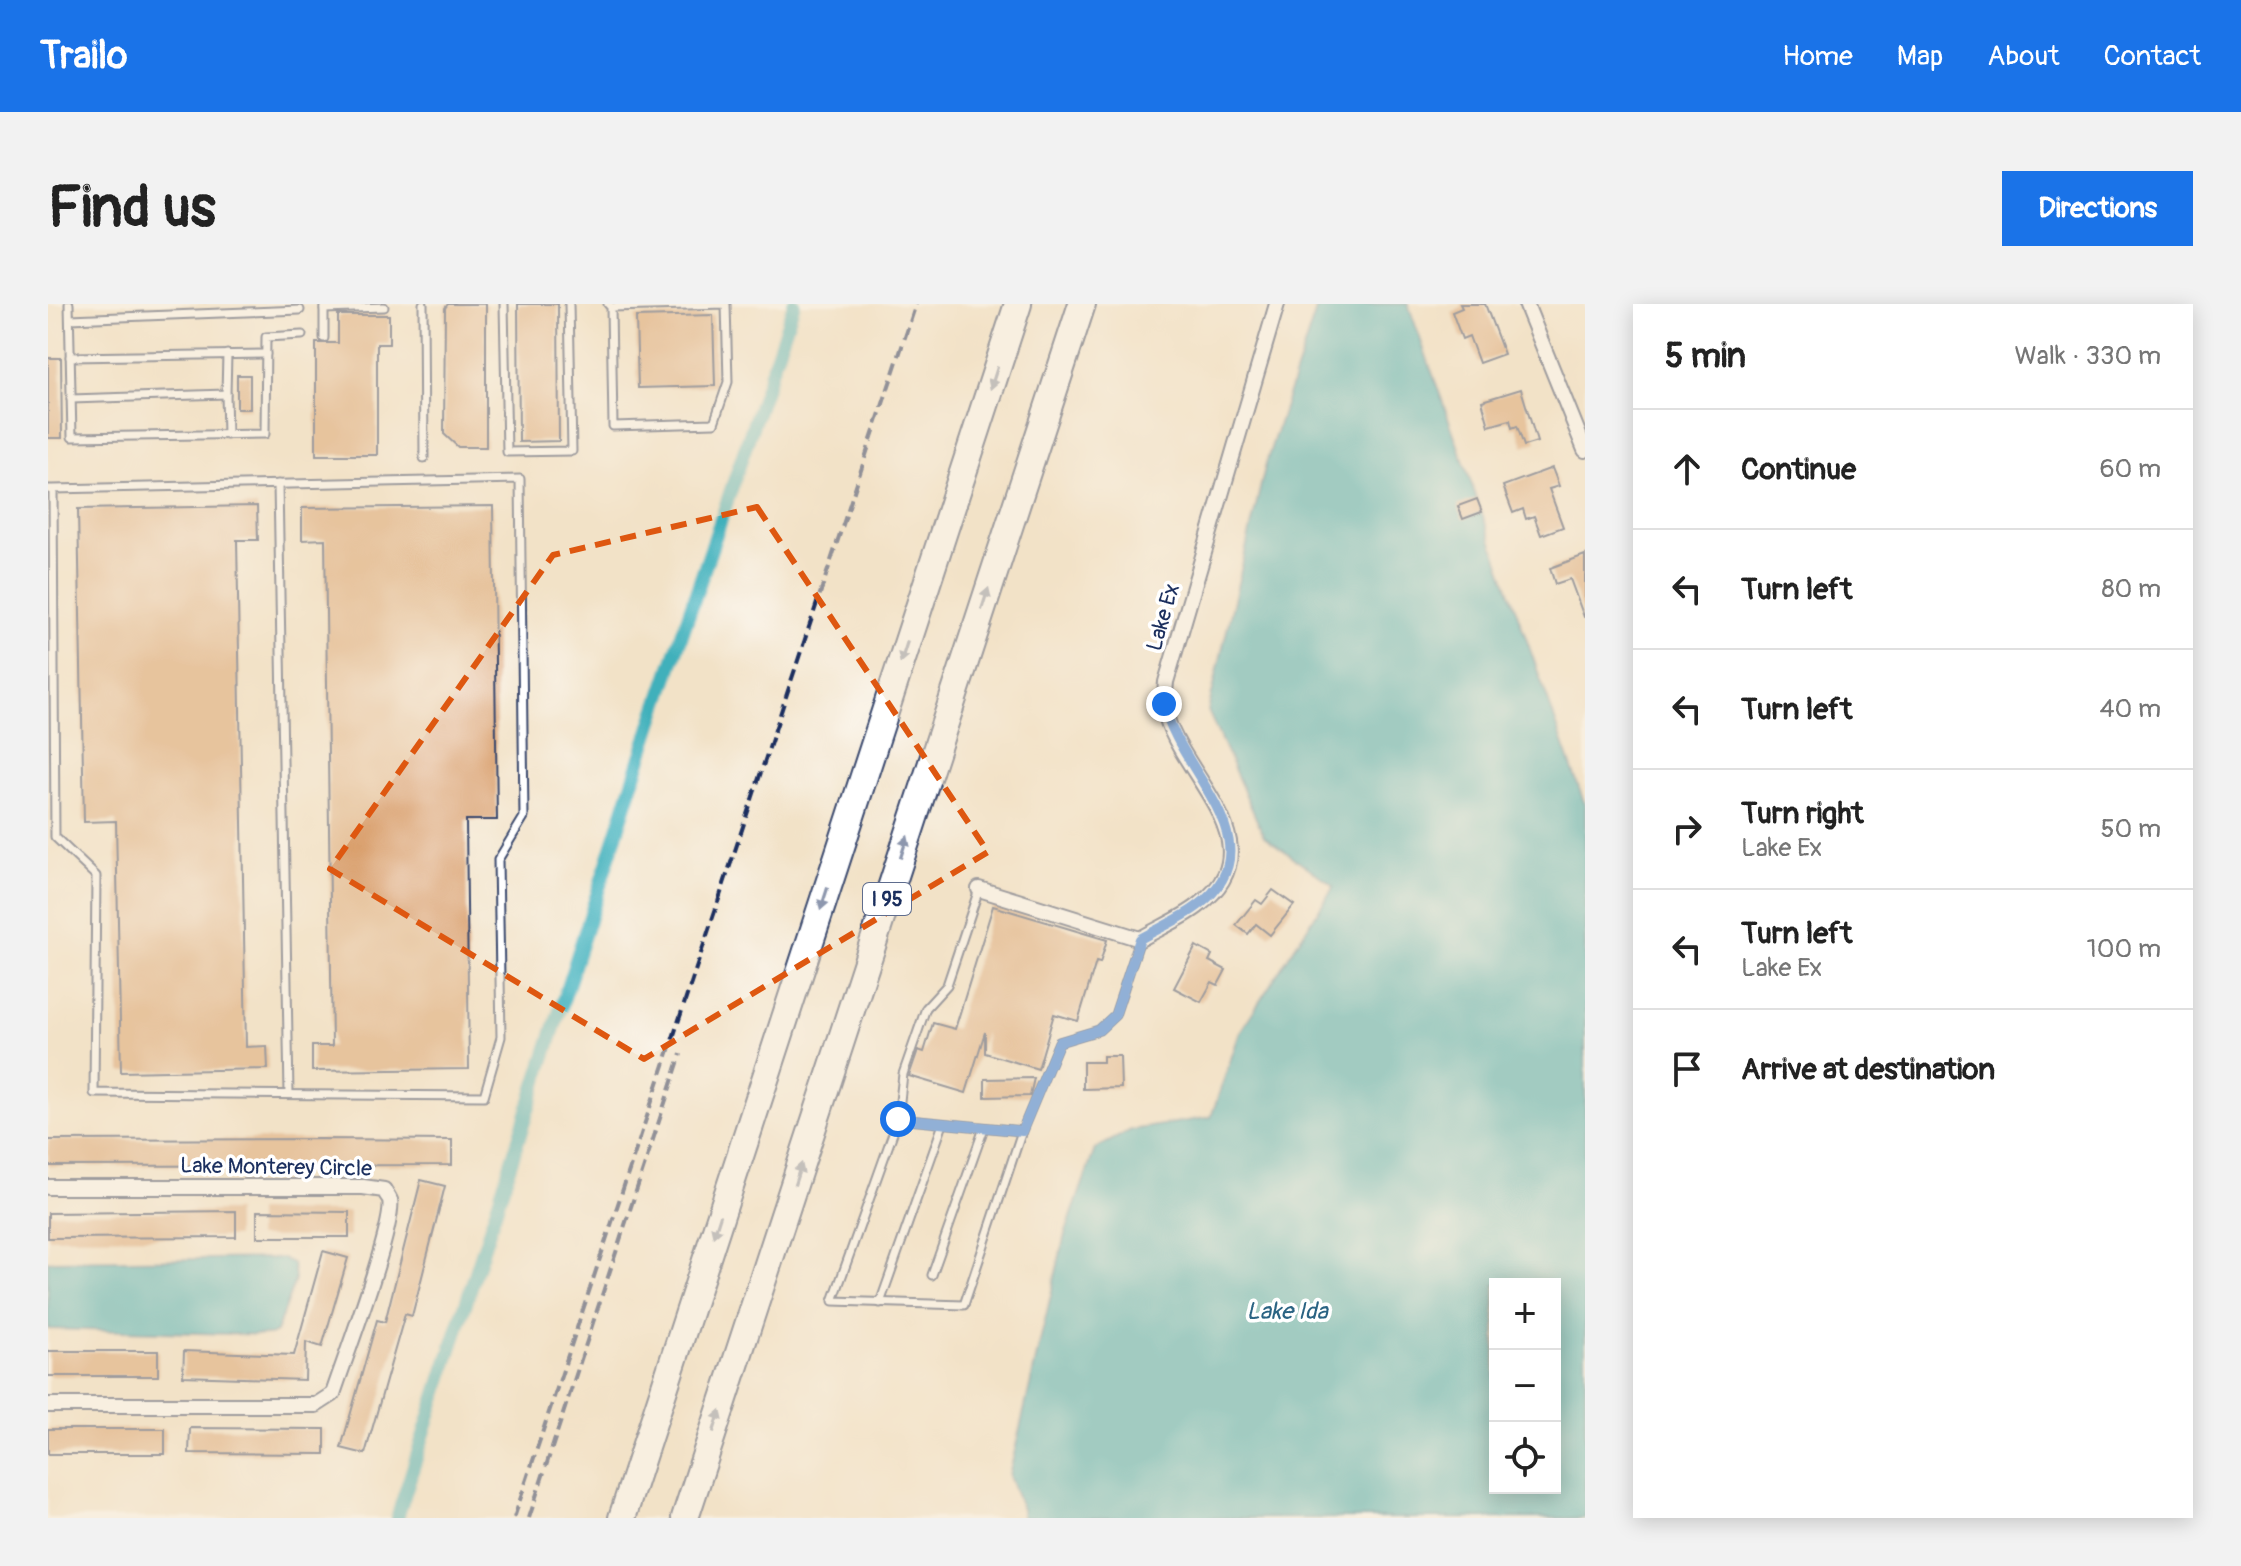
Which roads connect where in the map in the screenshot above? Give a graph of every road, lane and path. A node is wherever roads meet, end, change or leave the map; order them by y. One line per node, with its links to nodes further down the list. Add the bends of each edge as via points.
1 (69, 304): 13 (lane)
2 (423, 304): 23 (lane)
3 (504, 304): 4 (lane, via 507,452 572,451)
4 (569, 304)
5 (1018, 304): 39 (highway, I 95, one-way to 39)
6 (1082, 304): 38 (highway, I 95, one-way to 6)
7 (1277, 304): 28 (street, Lake Ex, via 1166,682 1164,704 1177,741 1227,826 1229,865 1220,884 1199,905)
8 (1526, 304): 22 (street)
9 (610, 306): 9 (lane, via 726,304 728,382 714,423 613,426)
10 (324, 307): 11 (lane); 15 (lane)
11 (384, 307)
12 (300, 310): 13 (lane)
13 (70, 319): 18 (lane)
14 (302, 335): 17 (lane, via 266,337)
15 (324, 338)
16 (227, 354): 17 (lane); 18 (lane); 19 (lane)
17 (266, 354): 21 (lane, via 265,434)
18 (70, 357): 20 (lane)
19 (226, 394): 20 (lane); 21 (lane)
20 (71, 399): 21 (lane, via 72,437)
21 (227, 435)
22 (1585, 450)
23 (424, 458)
24 (278, 484): 25 (lane); 29 (lane); 29 (lane, via 520,479 524,817 498,860 501,1037 484,1096)
25 (50, 489): 26 (lane)
26 (52, 799): 29 (lane, via 55,837 96,876 94,1093)
27 (979, 889): 28 (street); 30 (lane, via 947,985 926,1008 903,1074)
28 (1140, 939): 33 (lane, via 1115,1015 1099,1030 1059,1042)
29 (289, 1094)
30 (898, 1119): 31 (lane); 36 (lane, via 833,1301)
31 (943, 1124): 32 (lane); 36 (lane)
32 (984, 1128): 33 (lane); 35 (lane)
33 (1022, 1131): 36 (lane, via 964,1305)
34 (48, 1187): 37 (street, Lake Monterey Circle, via 363,1187 384,1190 390,1200 372,1277 333,1394 316,1405)
35 (932, 1275)
36 (880, 1303)
37 (48, 1405)
38 (689, 1506)
39 (622, 1518)

